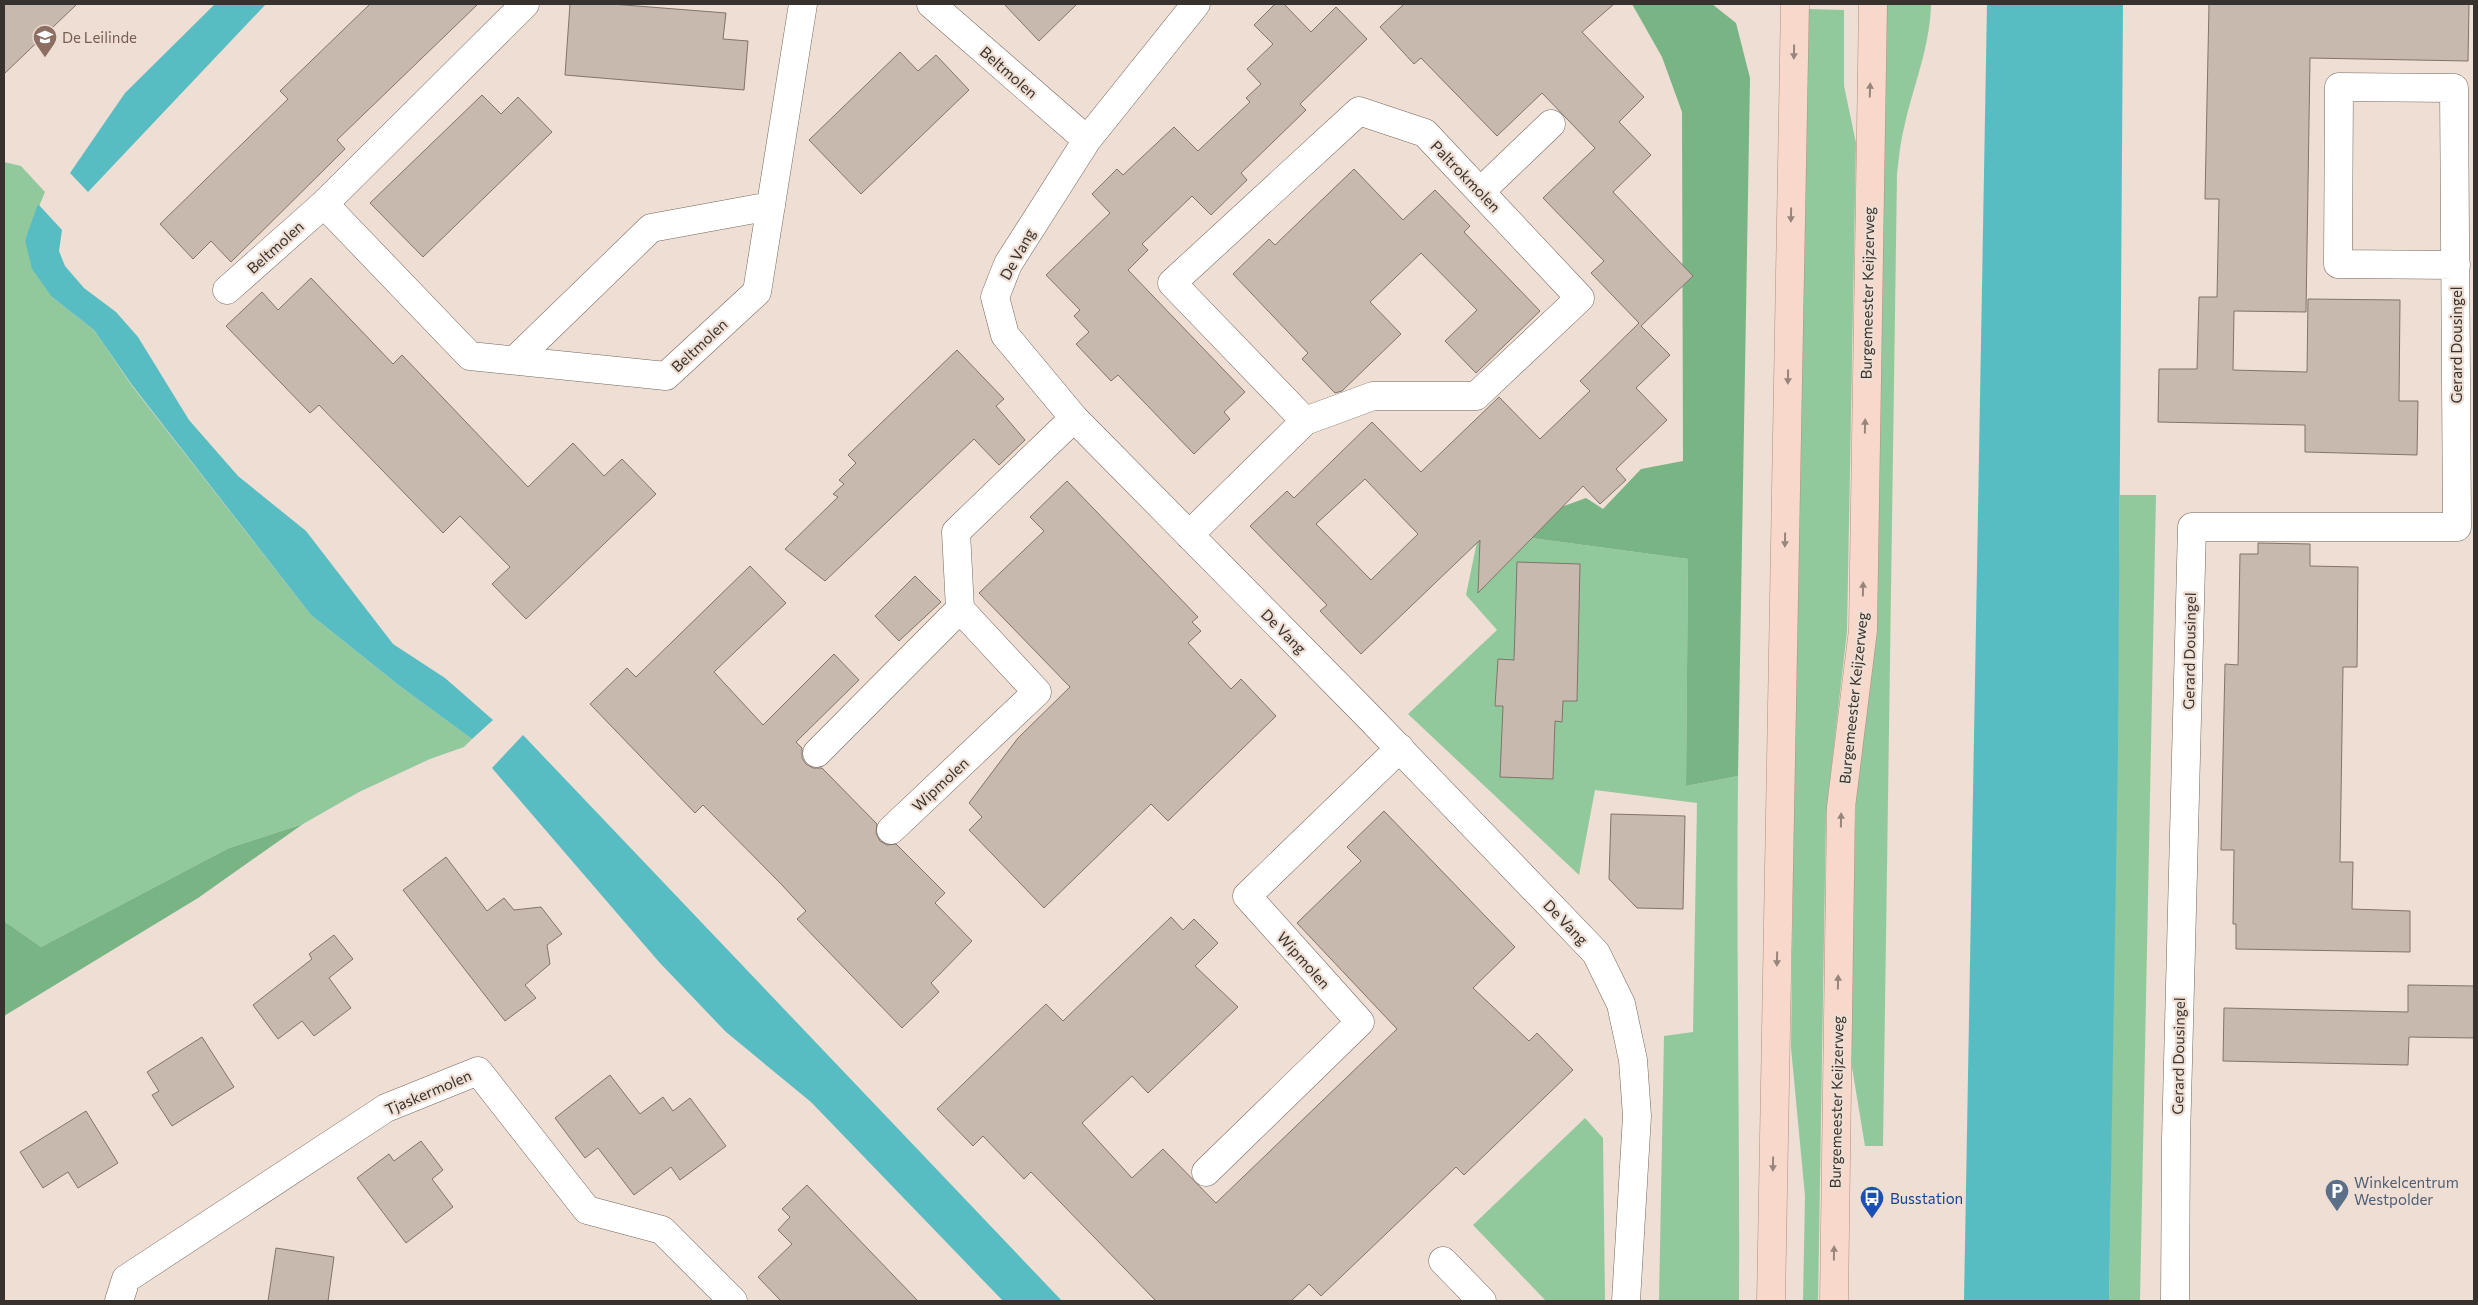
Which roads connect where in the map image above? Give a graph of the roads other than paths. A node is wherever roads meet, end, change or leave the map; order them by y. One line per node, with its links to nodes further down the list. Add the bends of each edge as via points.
1 (524, 4): 10 (street, Beltmolen)
2 (803, 4): 11 (street, Beltmolen)
3 (931, 4): 8 (street, Beltmolen)
4 (1196, 4): 8 (street, De Vang)
5 (1795, 4): 28 (main road, one-way to 28)
6 (1873, 4): 29 (main road, Burgemeester Keijzerweg, one-way to 6, via 1841,807 1863,630)
7 (1551, 124): 9 (street)
8 (1088, 140): 15 (street, De Vang, via 1008,264 995,297 1005,335)
9 (1481, 191): 16 (street, Paltrokmolen, via 1580,298 1476,396 1373,396); 16 (street, Paltrokmolen, via 1425,133 1359,111 1172,283)
10 (324, 204): 13 (street, Beltmolen); 14 (street, Beltmolen, via 470,356)
11 (771, 206): 14 (street, via 651,228); 14 (street, Beltmolen, via 757,292 666,376)
12 (2456, 265): 12 (street, Gerard Dousingel, via 2338,264 2339,87 2454,88); 30 (street, Gerard Dousingel, via 2457,527 2192,528 2176,1139)
13 (227, 290)
14 (515, 360)
15 (1074, 418): 17 (street, De Vang); 18 (street, via 956,532)
16 (1305, 421): 17 (street, Paltrokmolen)
17 (1189, 534): 19 (street, De Vang)
18 (960, 609): 20 (street); 21 (street, Wipmolen, via 1037,692)
19 (1400, 748): 22 (street, Wipmolen, via 1247,896 1360,1022); 27 (street, De Vang, via 1596,953 1621,1004 1633,1060 1637,1116)
20 (817, 753)
21 (891, 830)
22 (1206, 1172)
23 (1443, 1261): 26 (street)
24 (119, 1301): 25 (street, Tjaskermolen, via 126,1279 386,1108 478,1071 587,1210 662,1230)
25 (733, 1301)
26 (1482, 1301)
27 (1626, 1301)
28 (1770, 1301)
29 (1834, 1301)
30 (2175, 1301)

